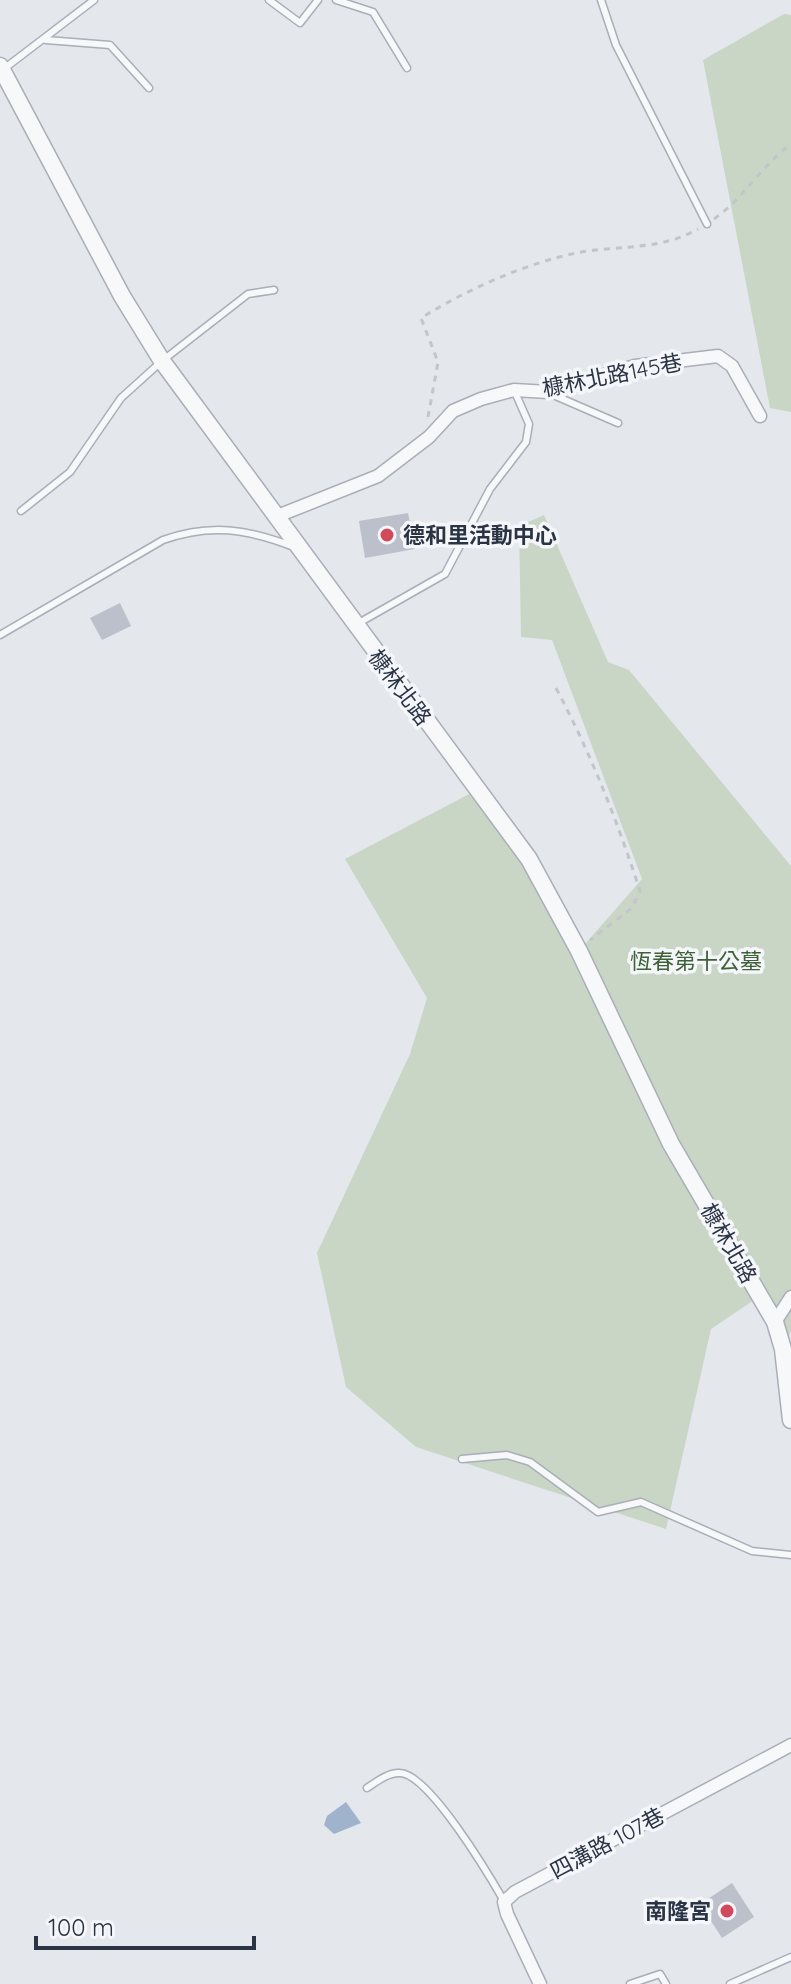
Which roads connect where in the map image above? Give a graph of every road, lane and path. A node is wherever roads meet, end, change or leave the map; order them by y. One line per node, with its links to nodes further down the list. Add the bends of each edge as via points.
1 (94, 0): 6 (lane)
2 (269, 0): 3 (lane, via 300,23)
3 (318, 0)
4 (336, 0): 8 (lane, via 373,12)
5 (601, 0): 11 (lane, via 616,45)
6 (46, 40): 7 (lane); 9 (lane, via 110,45)
7 (1, 68): 13 (street, 槺林北路)
8 (407, 68)
9 (149, 88)
10 (791, 144): 11 (path, via 765,165 739,201)
11 (707, 224): 18 (path, via 660,244 553,258 446,302 421,318 438,362)
12 (274, 290): 13 (lane, via 248,294)
13 (162, 361): 19 (lane, via 121,398 70,472); 20 (street, 槺林北路)
14 (514, 390): 15 (street, 槺林北路145巷); 18 (street, 槺林北路145巷, via 453,411); 22 (lane, via 529,424 526,442 490,489 445,574)
15 (548, 392): 16 (street, 槺林北路145巷, via 635,366 718,356 732,366); 17 (lane)
16 (760, 416)
17 (618, 423)
18 (429, 437): 20 (street, 槺林北路145巷, via 378,476)
19 (21, 511)
20 (275, 517): 21 (street, 槺林北路)
21 (298, 548): 22 (street, 槺林北路); 23 (lane, via 233,528 184,533 163,540)
22 (354, 626): 25 (street, 槺林北路, via 529,859)
23 (0, 635)
24 (556, 688): 25 (path, via 608,796 640,891 632,908)
25 (579, 951): 27 (street, 槺林北路, via 671,1144)
26 (791, 1297): 27 (street)
27 (775, 1322): 28 (street, 槺林北路)
28 (787, 1349): 29 (street, 槺林北路)
29 (791, 1420)
30 (462, 1459): 31 (lane, via 518,1458 598,1512 641,1502 752,1551)
31 (791, 1555)
32 (791, 1745): 34 (street, 四溝路 107巷)
33 (367, 1788): 34 (lane, via 401,1773 419,1781 482,1863)
34 (504, 1902): 36 (street)
35 (791, 1957): 39 (lane)
36 (540, 1984)
37 (630, 1984): 38 (lane, via 660,1974)
38 (666, 1984)
39 (730, 1984)

